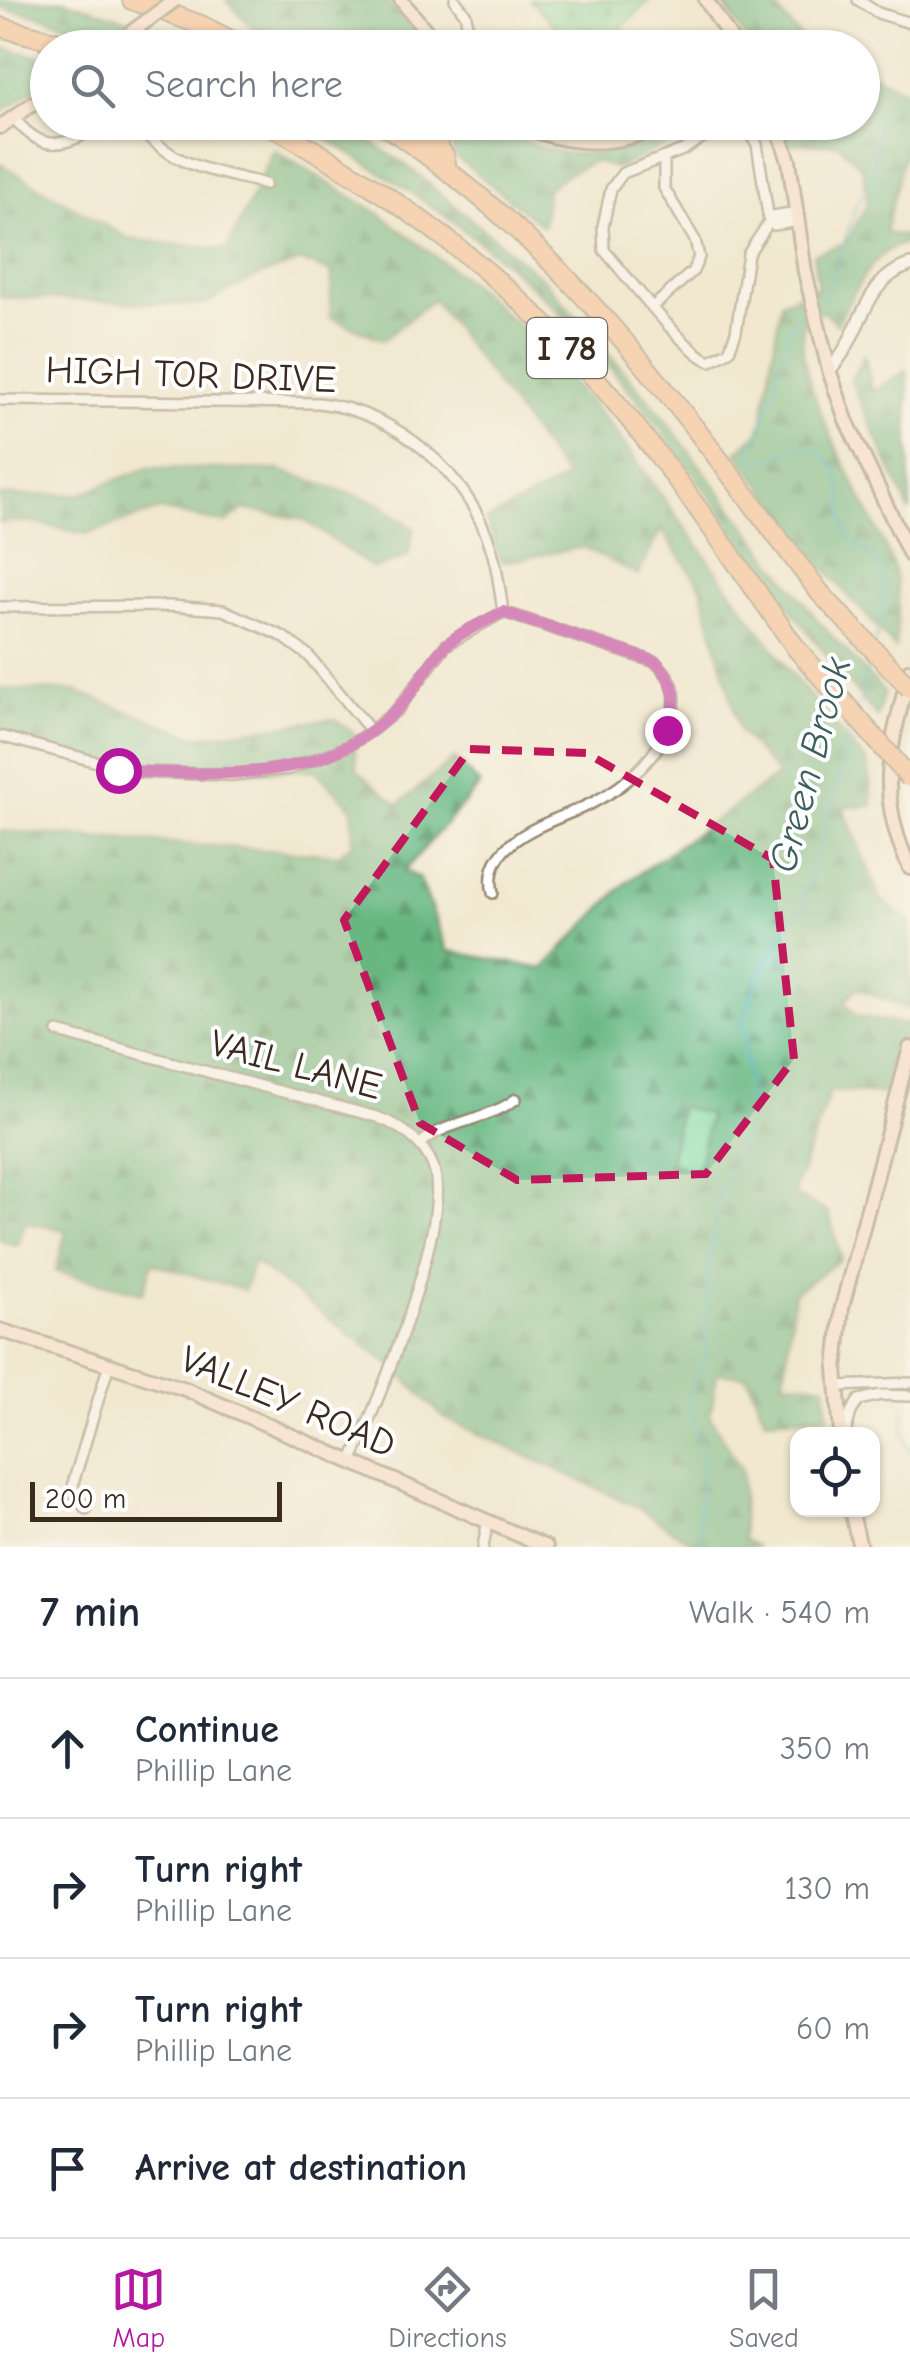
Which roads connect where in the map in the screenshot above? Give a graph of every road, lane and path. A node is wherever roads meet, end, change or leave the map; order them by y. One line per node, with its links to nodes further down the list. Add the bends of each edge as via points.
1 (132, 0): 10 (highway)
2 (174, 0): 9 (main road, bridge)
3 (401, 0): 11 (main road)
4 (455, 0): 12 (street, via 466,15)
5 (706, 0): 13 (main road)
6 (858, 0): 7 (street)
7 (910, 23)
8 (0, 27): 14 (highway)
9 (134, 30)
10 (211, 30)
11 (425, 30)
12 (466, 30)
13 (725, 30)
14 (30, 35)
15 (30, 106): 16 (main road)
16 (14, 118): 17 (main road); 18 (street)
17 (0, 127)
18 (30, 136)
19 (39, 140): 20 (street)
20 (68, 140)
21 (152, 140): 32 (street, via 178,158)
22 (295, 140): 46 (highway, I 78, bridge, via 429,224 536,316 622,408 796,648)
23 (405, 140): 31 (highway, I 78)
24 (433, 140): 31 (highway)
25 (582, 140): 26 (main road)
26 (612, 140)
27 (697, 140): 30 (street)
28 (754, 140): 34 (street)
29 (782, 140): 33 (main road)
30 (664, 159): 36 (street, via 664,188 699,258 693,272); 36 (street, via 614,182 602,241)
31 (449, 171): 43 (highway, I 78, bridge, via 596,306 822,594)
32 (264, 184)
33 (798, 216): 34 (street); 37 (main road)
34 (769, 222): 36 (street, via 748,254 736,332 730,351 718,360 704,359)
35 (910, 264): 37 (street, via 879,283)
36 (654, 306)
37 (829, 370): 39 (main road)
38 (0, 400): 41 (street, HIGH TOR DRIVE, via 319,403 363,413 396,429 456,482 492,551)
39 (910, 555)
40 (0, 607): 44 (street, via 223,610 308,656)
41 (503, 612): 44 (street, via 446,645 397,710); 48 (street, via 656,662 671,678 676,698 667,730 646,764 594,802 518,838 494,868)
42 (910, 670): 47 (main road, via 888,762 890,809)
43 (910, 688)
44 (371, 732): 45 (street, via 315,761 232,775 119,770)
45 (0, 736)
46 (910, 778)
47 (910, 868)
48 (494, 894)
49 (58, 1032): 52 (street, VAIL LANE, via 377,1117)
50 (910, 1048): 56 (main road, via 842,1307)
51 (516, 1098): 52 (street)
52 (420, 1144): 60 (street, via 436,1177 436,1214 397,1352)
53 (0, 1330): 54 (main road, VALLEY ROAD)
54 (109, 1364): 60 (main road, VALLEY ROAD); 61 (street, via 74,1480 73,1492)
55 (910, 1383): 56 (street)
56 (836, 1386): 58 (main road)
57 (910, 1396): 59 (street, via 859,1400)
58 (842, 1427)
59 (846, 1427)
60 (352, 1460): 63 (main road, VALLEY ROAD)
61 (86, 1510)
62 (853, 1517): 66 (main road)
63 (488, 1520): 64 (street); 65 (main road, VALLEY ROAD)
64 (483, 1547)
65 (546, 1547)
66 (860, 1547)

